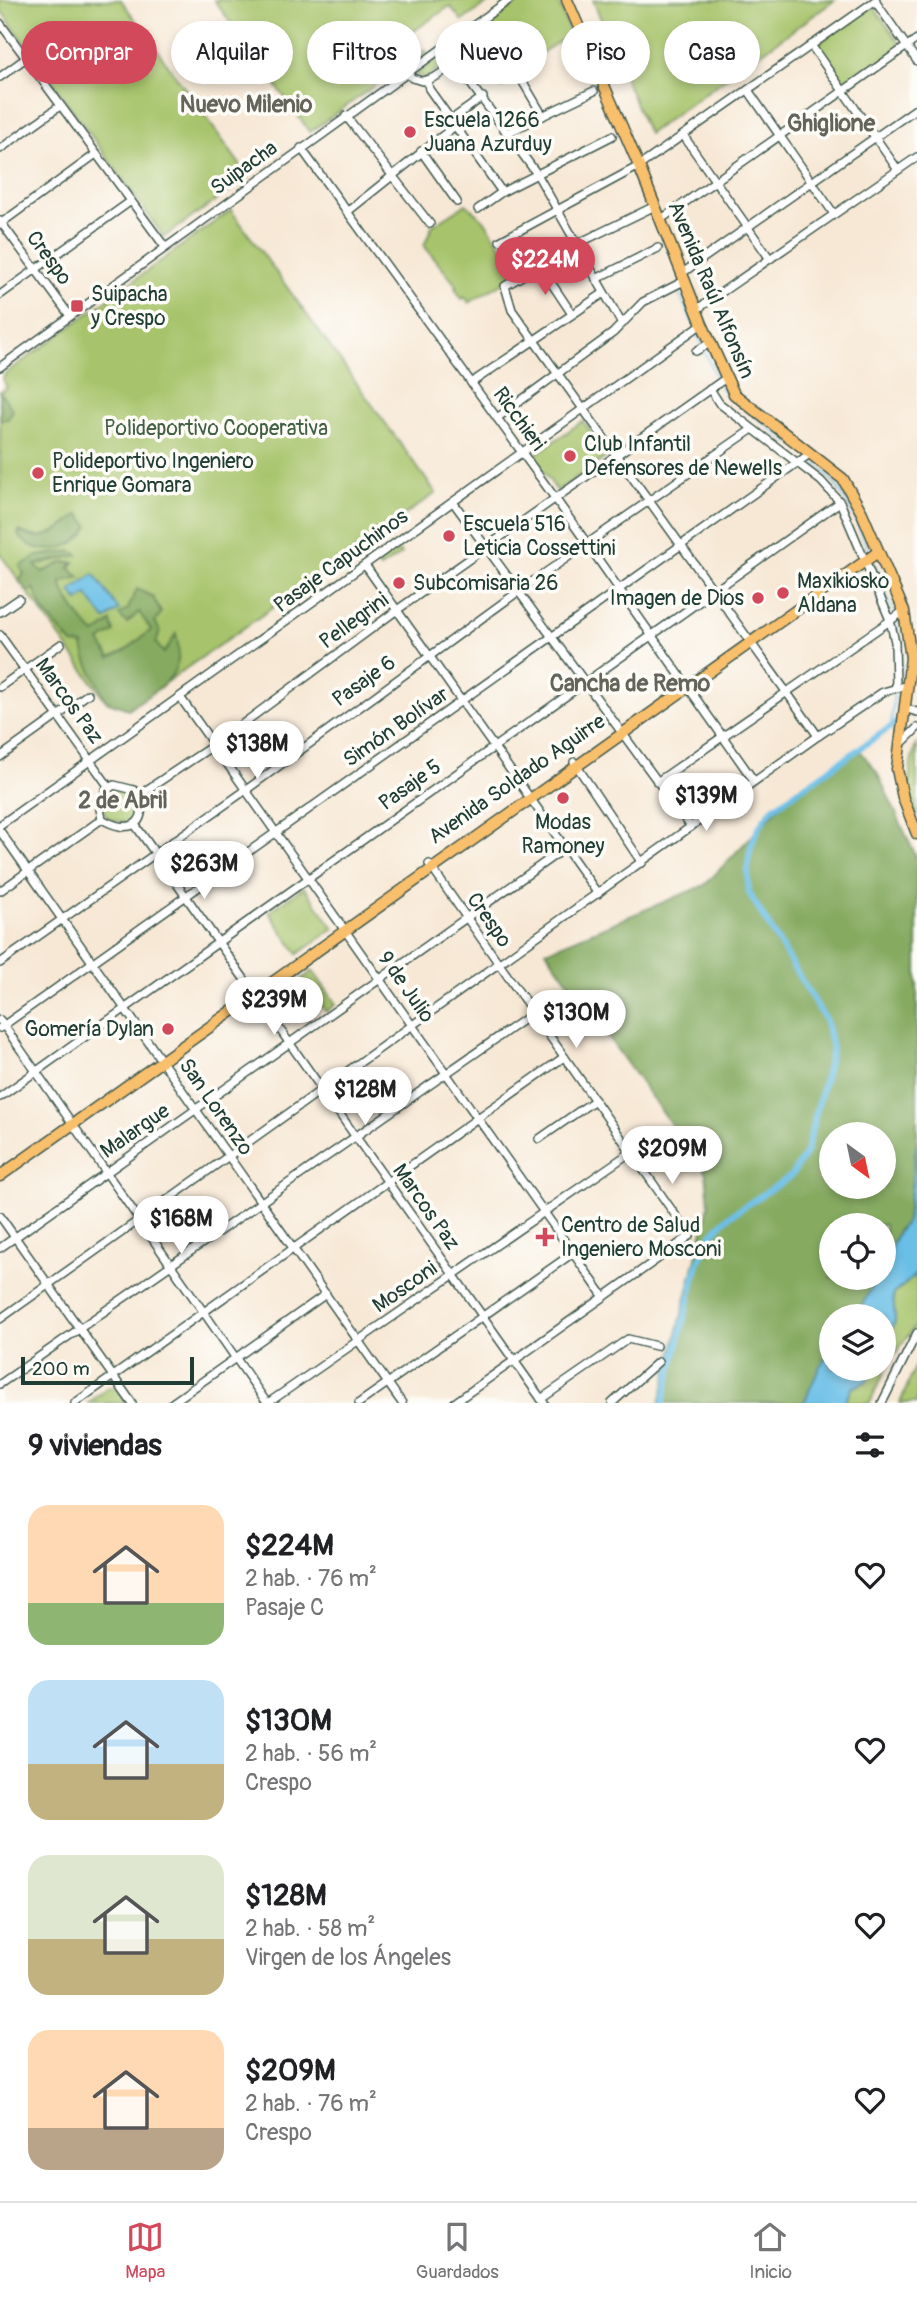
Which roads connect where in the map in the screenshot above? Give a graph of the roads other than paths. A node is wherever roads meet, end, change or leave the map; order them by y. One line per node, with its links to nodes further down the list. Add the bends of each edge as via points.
1 (509, 0): 4 (street, Suipacha)
2 (567, 0): 39 (main road, Avenida Raúl Alfonsín)
3 (875, 1): 7 (street); 8 (street)
4 (480, 21)
5 (0, 23): 9 (street)
6 (917, 39): 8 (street)
7 (811, 46): 20 (street); 22 (street)
8 (907, 46): 10 (street); 22 (street)
9 (21, 51)
10 (917, 61)
11 (21, 62): 13 (street)
12 (435, 74): 15 (street)
13 (0, 77)
14 (421, 80): 15 (street)
15 (427, 80): 28 (street)
16 (44, 84): 24 (street)
17 (391, 84): 26 (street, Suipacha)
18 (473, 84): 23 (street)
19 (524, 84): 27 (street)
20 (748, 90): 31 (street); 32 (street)
21 (594, 91): 27 (street)
22 (843, 91): 32 (street); 33 (street)
23 (483, 97): 28 (street); 29 (street)
24 (60, 106): 35 (street); 37 (street)
25 (917, 108): 33 (street)
26 (345, 116): 34 (street, Suipacha); 42 (street)
27 (543, 116): 29 (street)
28 (454, 122): 36 (street); 45 (street)
29 (509, 132): 41 (street)
30 (612, 135): 41 (street)
31 (683, 135): 39 (street); 43 (street)
32 (780, 136): 43 (street); 44 (street)
33 (875, 137): 40 (street); 44 (street)
34 (301, 148): 51 (street, Ricchieri); 59 (street, Suipacha)
35 (0, 149)
36 (421, 151): 42 (street); 47 (street)
37 (96, 154): 46 (street); 54 (street)
38 (917, 157): 40 (street)
39 (639, 166): 48 (main road, Avenida Raúl Alfonsín); 50 (street)
40 (898, 170): 52 (street)
41 (537, 174): 45 (street); 50 (street)
42 (392, 177): 51 (street); 55 (street)
43 (716, 181): 53 (street); 56 (street)
44 (812, 182): 52 (street); 56 (street)
45 (502, 191): 49 (street)
46 (131, 201): 59 (street); 63 (street)
47 (457, 202)
48 (655, 206): 53 (main road, Avenida Raúl Alfonsín); 58 (street)
49 (478, 209)
50 (556, 209): 57 (street); 58 (street)
51 (348, 212): 77 (street, Ricchieri)
52 (834, 214): 61 (street)
53 (660, 220): 64 (main road, Avenida Raúl Alfonsín)
54 (0, 222): 63 (street, Crespo)
55 (430, 224)
56 (748, 227): 61 (street); 64 (street)
57 (500, 241)
58 (577, 244): 62 (street); 65 (street)
59 (165, 247): 70 (street, Suipacha)
60 (658, 248): 65 (street)
61 (769, 259): 68 (street)
62 (540, 265): 69 (street); 73 (street, via 505,286 512,310)
63 (36, 270): 67 (street); 70 (street, Crespo)
64 (682, 278): 68 (main road, Avenida Raúl Alfonsín); 71 (street, via 643,302)
65 (596, 279): 66 (street)
66 (604, 293): 69 (street); 71 (street)
67 (0, 295)
68 (696, 310): 72 (main road, Avenida Raúl Alfonsín)
69 (572, 314): 73 (street)
70 (70, 316): 74 (street, Suipacha)
71 (622, 324): 75 (street)
72 (702, 324): 76 (main road, Avenida Raúl Alfonsín, via 703,347); 79 (street, Pasaje Capuchinos)
73 (533, 339): 75 (street); 77 (street)
74 (0, 367)
75 (557, 373): 79 (street); 80 (street)
76 (726, 378): 78 (street, Pellegrini); 83 (main road, Avenida Raúl Alfonsín, via 734,394)
77 (471, 383): 80 (street, Ricchieri)
78 (710, 389): 81 (street, via 719,403); 84 (street, Pellegrini)
79 (583, 409): 82 (street, Pasaje Capuchinos); 84 (street)
80 (497, 418): 82 (street, Ricchieri)
81 (751, 430): 85 (street); 88 (street, Pasaje 6)
82 (522, 453): 86 (street, Ricchieri); 87 (street, Pasaje Capuchinos)
83 (811, 453): 85 (street, Simón Bolívar); 93 (main road, Avenida Raúl Alfonsín, via 848,486)
84 (616, 454): 86 (street, Pellegrini); 88 (street)
85 (796, 464): 89 (street); 91 (street, Simón Bolívar)
86 (555, 498): 90 (street, Ricchieri); 92 (street, Pellegrini)
87 (453, 502): 92 (street); 94 (street, Pasaje Capuchinos)
88 (650, 502): 90 (street, Pasaje 6); 91 (street)
89 (841, 502): 93 (street); 96 (street, Pasaje 5)
90 (588, 545): 95 (street, Ricchieri); 97 (street, Pasaje 6)
91 (681, 546): 95 (street, Simón Bolívar); 96 (street)
92 (486, 547): 97 (street); 99 (street, Pellegrini)
93 (869, 557): 100 (main road, Avenida Raúl Alfonsín); 102 (street); 106 (main road, Avenida Soldado Aguirre)
94 (365, 565): 99 (street); 117 (street, Pasaje Capuchinos)
95 (619, 590): 104 (street, Ricchieri); 105 (street, Simón Bolívar)
96 (713, 590): 104 (street, Pasaje 5); 106 (street)
97 (519, 591): 105 (street); 108 (street, Pasaje 6)
98 (19, 599): 101 (street)
99 (397, 610): 108 (street); 126 (street, Pellegrini)
100 (904, 611): 102 (street); 111 (main road, Avenida Raúl Alfonsín, via 910,642)
101 (0, 612)
102 (890, 620): 114 (street); 115 (street)
103 (0, 635): 109 (street, Marcos Paz)
104 (651, 635): 110 (street, Pasaje 5); 112 (street, Ricchieri)
105 (552, 637): 110 (street); 118 (street, Simón Bolívar)
106 (750, 641): 112 (main road, Avenida Soldado Aguirre); 115 (street)
107 (61, 644): 109 (street)
108 (429, 655): 118 (street); 135 (street, Pasaje 6)
109 (25, 670): 113 (street); 121 (street, Marcos Paz)
110 (585, 681): 123 (street); 127 (street, Pasaje 5)
111 (908, 685): 114 (street); 120 (main road, Avenida Raúl Alfonsín)
112 (686, 686): 123 (main road, Avenida Soldado Aguirre); 124 (street, Ricchieri)
113 (0, 687)
114 (896, 687): 125 (street)
115 (785, 691): 124 (street); 125 (street)
116 (88, 694): 121 (street)
117 (180, 697): 126 (street, 9 de Julio); 130 (street, Pasaje Capuchinos)
118 (462, 702): 127 (street); 143 (street, Simón Bolívar)
119 (917, 712): 120 (street)
120 (904, 713): 122 (street); 128 (main road, Avenida Raúl Alfonsín)
121 (58, 716): 129 (street); 130 (street, Marcos Paz)
122 (917, 728): 128 (street)
123 (622, 732): 131 (main road, Avenida Soldado Aguirre); 133 (street)
124 (722, 736): 132 (street, Ricchieri); 133 (street)
125 (818, 736): 132 (street)
126 (214, 745): 135 (street, 9 de Julio); 136 (street, Pellegrini)
127 (494, 746): 137 (street); 150 (street, Pasaje 5)
128 (900, 746): 144 (main road, Avenida Raúl Alfonsín, via 899,783)
129 (0, 757)
130 (90, 761): 134 (street, Marcos Paz); 139 (street, Pasaje Capuchinos)
131 (575, 764): 137 (main road, Avenida Soldado Aguirre); 147 (street)
132 (754, 781): 141 (street)
133 (657, 782): 141 (street)
134 (109, 787): 136 (street); 138 (street, via 100,809)
135 (246, 790): 143 (street, 9 de Julio); 146 (street, Pasaje 6)
136 (139, 794): 140 (street)
137 (530, 797): 145 (street); 148 (main road, Avenida Soldado Aguirre)
138 (102, 819): 140 (street); 149 (street)
139 (0, 825)
140 (136, 826): 146 (street, Marcos Paz)
141 (691, 827): 147 (street)
142 (0, 831): 149 (street, San Lorenzo)
143 (277, 834): 150 (street, 9 de Julio); 153 (street, Simón Bolívar)
144 (917, 834)
145 (565, 848): 152 (street); 154 (street, Malargue)
146 (154, 855): 153 (street, Marcos Paz); 155 (street, Pasaje 6)
147 (642, 863): 152 (street)
148 (431, 867): 154 (street, Crespo); 156 (main road, Avenida Soldado Aguirre)
149 (28, 871): 151 (street); 155 (street, San Lorenzo)
150 (309, 880): 156 (street, 9 de Julio); 157 (street, Pasaje 5)
151 (0, 891)
152 (598, 894): 160 (street)
153 (184, 897): 157 (street, Marcos Paz); 158 (street, Simón Bolívar)
154 (466, 918): 160 (street, Crespo); 161 (street, Malargue)
155 (62, 919): 158 (street, San Lorenzo); 159 (street, Pasaje 6)
156 (344, 928): 161 (street, 9 de Julio); 162 (main road, Avenida Soldado Aguirre)
157 (218, 944): 162 (street, Marcos Paz); 163 (street, Pasaje 5)
158 (93, 962): 163 (street, San Lorenzo); 165 (street, Simón Bolívar)
159 (0, 963)
160 (499, 964): 164 (street, Crespo); 166 (street)
161 (379, 979): 166 (street, 9 de Julio); 167 (street, Malargue)
162 (253, 993): 167 (street, Marcos Paz); 169 (main road, Avenida Soldado Aguirre)
163 (125, 1008): 169 (street, San Lorenzo); 170 (street, Pasaje 5)
164 (533, 1013): 168 (street, Crespo); 171 (street)
165 (1, 1025): 170 (street)
166 (412, 1026): 171 (street, 9 de Julio); 172 (street)
167 (288, 1044): 172 (street, Marcos Paz); 175 (street, Malargue)
168 (565, 1057): 174 (street, Crespo); 176 (street)
169 (161, 1058): 175 (street, San Lorenzo); 177 (main road, Avenida Soldado Aguirre)
170 (36, 1071): 173 (street, Pasaje 5); 177 (street)
171 (446, 1074): 176 (street, 9 de Julio); 178 (street)
172 (322, 1090): 178 (street, Marcos Paz); 181 (street)
173 (0, 1097)
174 (594, 1100): 179 (street); 180 (street, Crespo)
175 (196, 1109): 181 (street, San Lorenzo); 183 (street, Malargue)
176 (478, 1118): 185 (street); 187 (street, 9 de Julio)
177 (71, 1122): 182 (main road, Avenida Soldado Aguirre); 183 (street); 184 (main road, Avenida Soldado Aguirre)
178 (355, 1137): 185 (street, Marcos Paz); 186 (street)
179 (540, 1139)
180 (631, 1152): 187 (street, Mosconi); 198 (street, Crespo, via 690,1236)
181 (229, 1157): 186 (street, San Lorenzo); 189 (street)
182 (0, 1168)
183 (106, 1173): 189 (street); 190 (street, Malargue)
184 (0, 1176)
185 (387, 1182): 192 (street); 195 (street, Marcos Paz)
186 (261, 1202): 192 (street, San Lorenzo); 194 (street)
187 (544, 1212): 193 (street, 9 de Julio); 195 (street, Mosconi)
188 (0, 1216): 190 (street)
189 (139, 1220): 194 (street); 196 (street)
190 (15, 1237): 191 (street, Malargue); 196 (street)
191 (0, 1248)
192 (294, 1248): 197 (street, San Lorenzo); 199 (street)
193 (573, 1253): 198 (street, 9 de Julio); 200 (street)
194 (171, 1265): 199 (street); 202 (street)
195 (453, 1275): 200 (street, Marcos Paz); 204 (street, Mosconi)
196 (48, 1284): 201 (street); 202 (street)
197 (326, 1294): 204 (street, San Lorenzo); 206 (street)
198 (604, 1297): 207 (street)
199 (204, 1312): 206 (street); 209 (street)
200 (482, 1316): 207 (street, Marcos Paz); 210 (street)
201 (0, 1319)
202 (80, 1329): 209 (street); 211 (street)
203 (917, 1332): 221 (street)
204 (358, 1341): 210 (street, San Lorenzo); 216 (street, Mosconi)
205 (656, 1346): 212 (street, via 628,1339)
206 (236, 1358): 215 (street); 216 (street)
207 (514, 1361): 212 (street, Marcos Paz); 219 (street)
208 (657, 1362): 220 (street)
209 (113, 1376): 213 (street); 214 (street)
210 (388, 1383): 217 (street); 218 (street, San Lorenzo)
211 (0, 1384)
212 (543, 1401)
213 (75, 1403)
214 (132, 1403)
215 (172, 1403)
216 (268, 1403)
217 (359, 1403)
218 (402, 1403)
219 (454, 1403)
220 (612, 1403)
221 (883, 1403)

